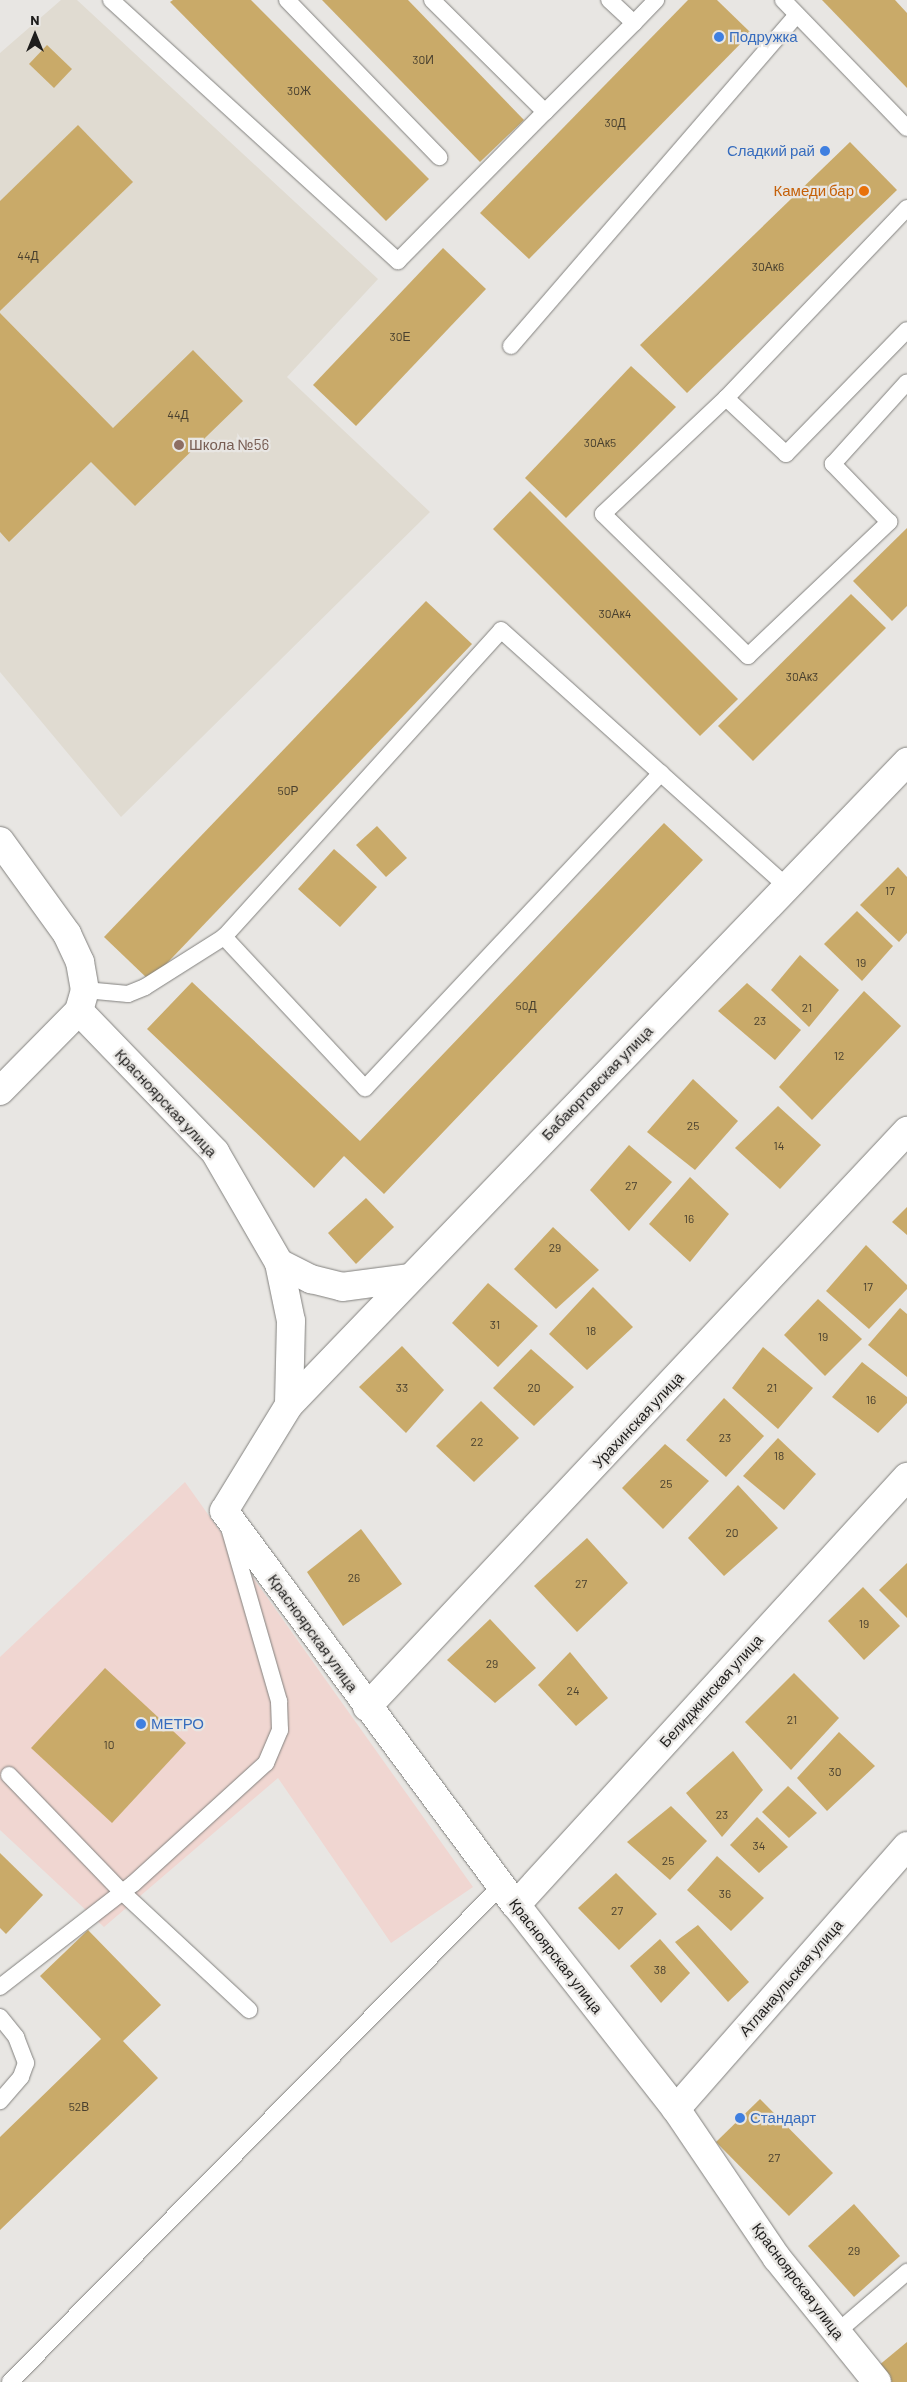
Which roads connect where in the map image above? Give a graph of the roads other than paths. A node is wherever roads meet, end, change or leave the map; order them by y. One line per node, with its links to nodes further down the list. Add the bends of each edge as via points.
1 (111, 0): 9 (lane, via 398,261)
2 (287, 0): 11 (lane)
3 (432, 0): 9 (lane)
4 (609, 0): 8 (lane)
5 (656, 0): 8 (lane)
6 (783, 0): 7 (lane)
7 (797, 15): 10 (lane); 14 (lane)
8 (634, 23): 9 (lane)
9 (545, 112)
10 (907, 128)
11 (439, 158)
12 (907, 208): 16 (lane)
13 (907, 330): 16 (lane, via 786,454)
14 (511, 346)
15 (907, 382): 16 (lane, via 833,464 889,522 748,656 603,514)
16 (726, 398)
17 (907, 762): 20 (street, Бабаюртовская улица)
18 (661, 774): 20 (lane); 21 (lane, via 501,630); 21 (lane, via 365,1088)
19 (0, 841): 22 (street, via 67,934 80,962)
20 (786, 886): 26 (street, Бабаюртовская улица)
21 (224, 937): 22 (lane, via 145,987 128,994)
22 (82, 1001): 23 (street); 25 (street, Красноярская улица, via 215,1152)
23 (0, 1091)
24 (907, 1131): 30 (street, Урахинская улица)
25 (279, 1263): 26 (street, via 311,1279 342,1287); 27 (street, Красноярская улица, via 291,1321)
26 (410, 1278): 27 (street, Бабаюртовская улица)
27 (289, 1405): 29 (street)
28 (907, 1477): 34 (street, Белиджинская улица)
29 (224, 1511): 30 (street, Красноярская улица); 33 (lane, via 279,1701 280,1730 266,1763 134,1884)
30 (367, 1707): 34 (street, Красноярская улица)
31 (9, 1775): 33 (lane)
32 (907, 1846): 39 (street, Атланаульская улица)
33 (121, 1891): 35 (lane); 36 (lane)
34 (508, 1895): 39 (street, Красноярская улица); 42 (lane)
35 (0, 1987)
36 (249, 2010)
37 (0, 2017): 38 (lane, via 16,2037 26,2063 21,2077)
38 (0, 2101)
39 (676, 2109): 41 (street, Красноярская улица, via 777,2258)
40 (907, 2272): 41 (lane)
41 (836, 2333): 43 (street, Красноярская улица)
42 (10, 2382)
43 (877, 2382)

